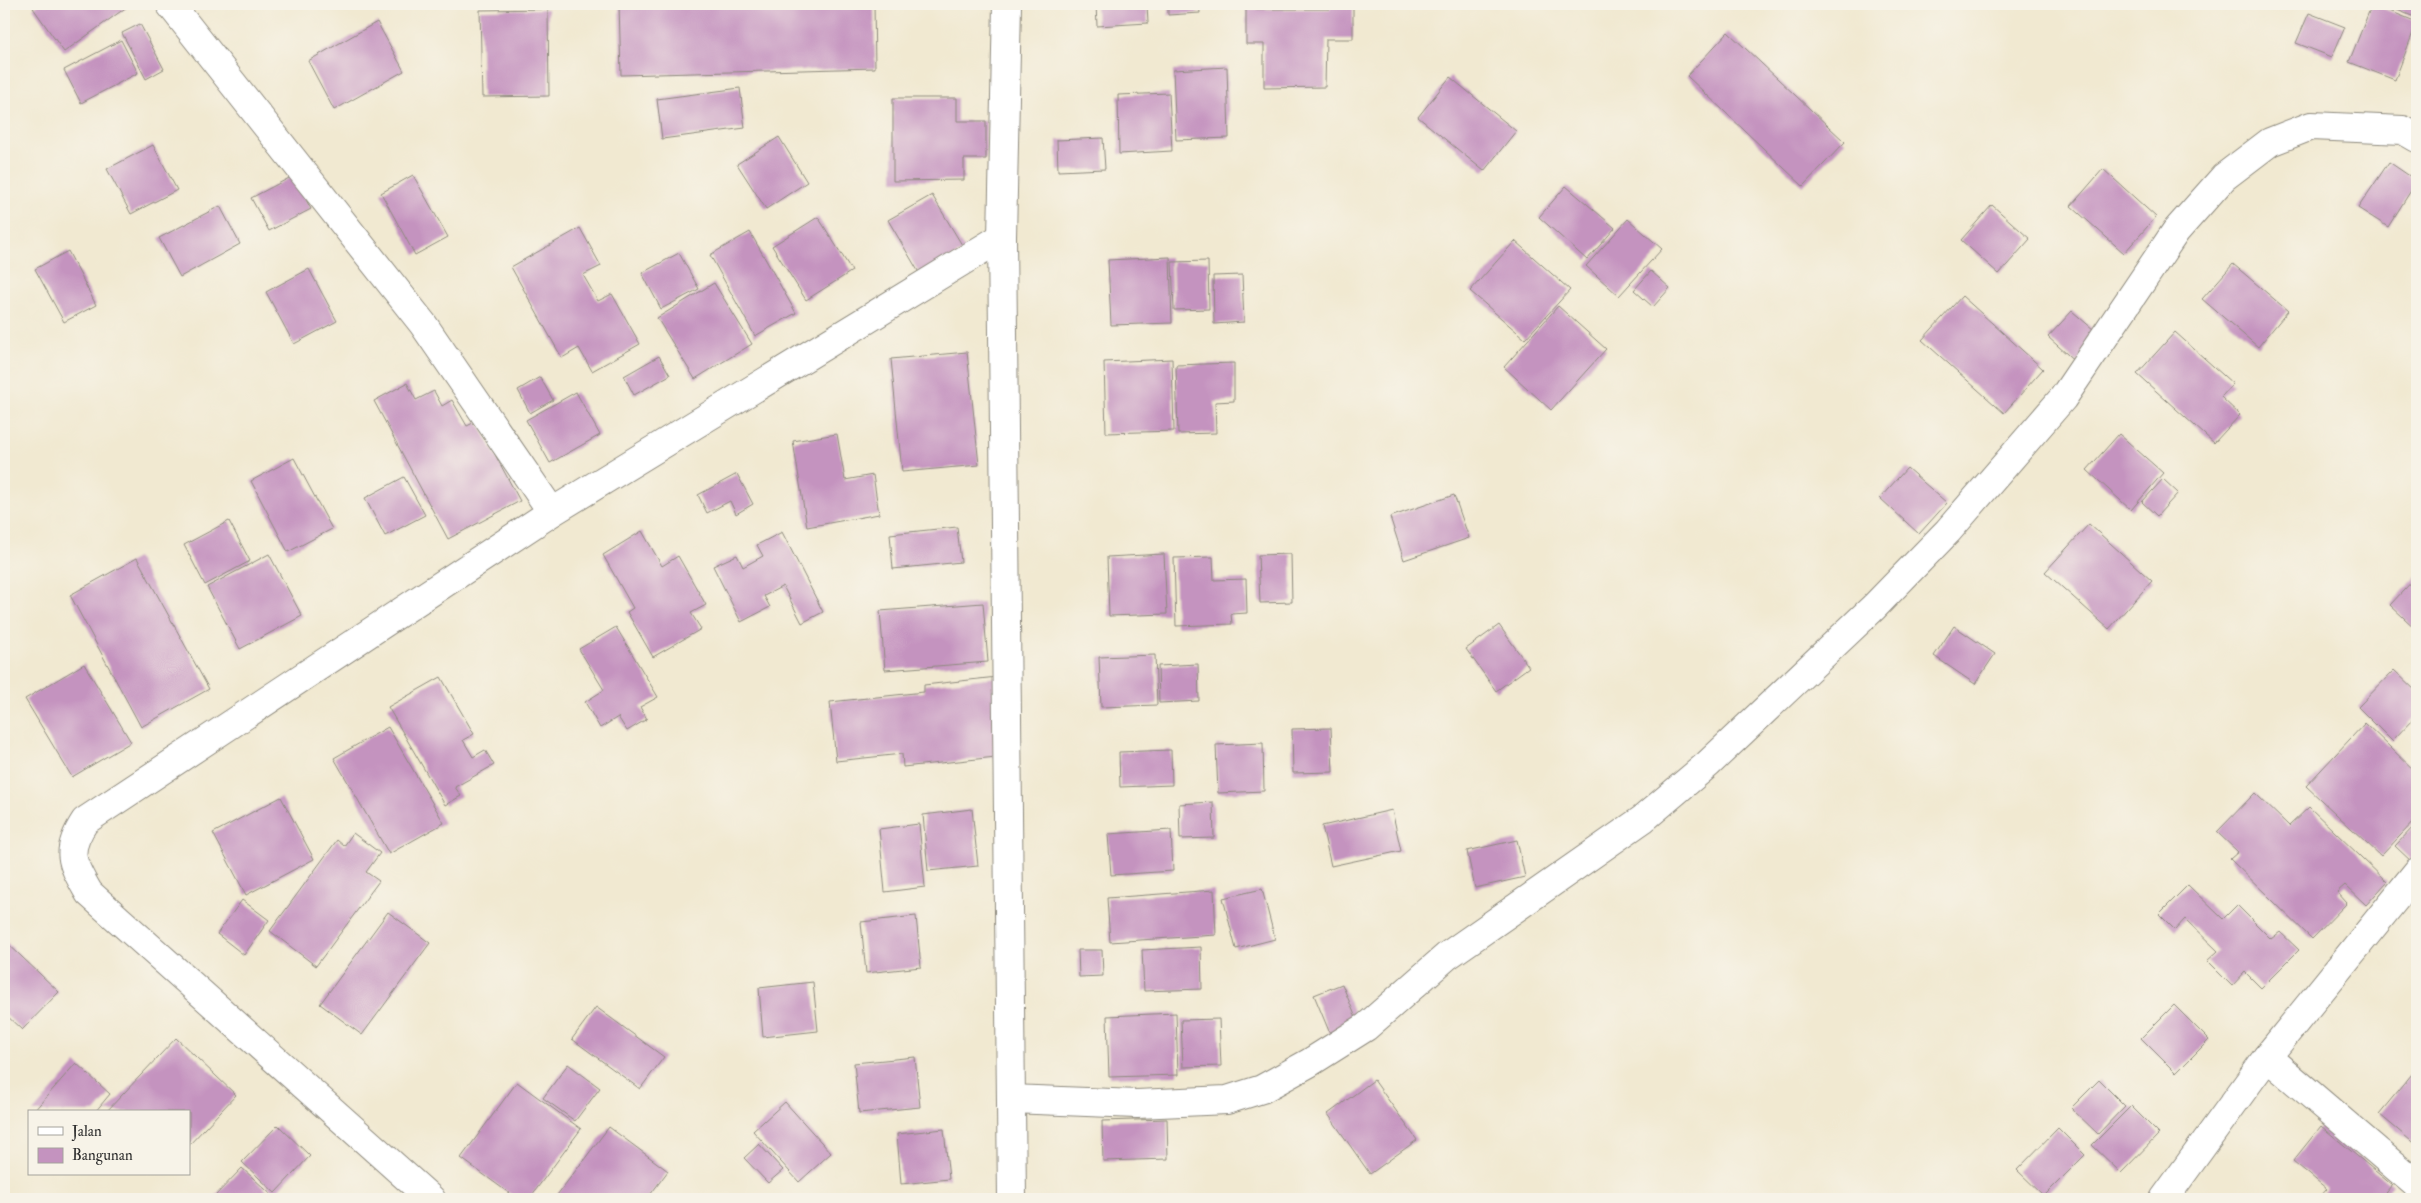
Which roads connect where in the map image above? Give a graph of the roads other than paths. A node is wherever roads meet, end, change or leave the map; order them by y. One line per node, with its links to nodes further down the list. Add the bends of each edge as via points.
1 (170, 4): 5 (street, via 423,324)
2 (1007, 4): 4 (street)
3 (2417, 138): 8 (street, via 2403,130 2311,126 2270,142 2224,177 2176,231 2064,398 1948,531 1874,606 1708,764 1643,819 1447,956 1366,1027 1262,1089 1227,1100 1137,1104)
4 (1002, 238): 5 (street); 8 (street)
5 (552, 512): 10 (street, via 85,821 74,837 74,866 89,893)
6 (2417, 872): 7 (street)
7 (2267, 1057): 9 (street); 12 (street)
8 (1011, 1099): 11 (street)
9 (2417, 1185)
10 (431, 1199)
11 (1012, 1199)
12 (2164, 1199)

